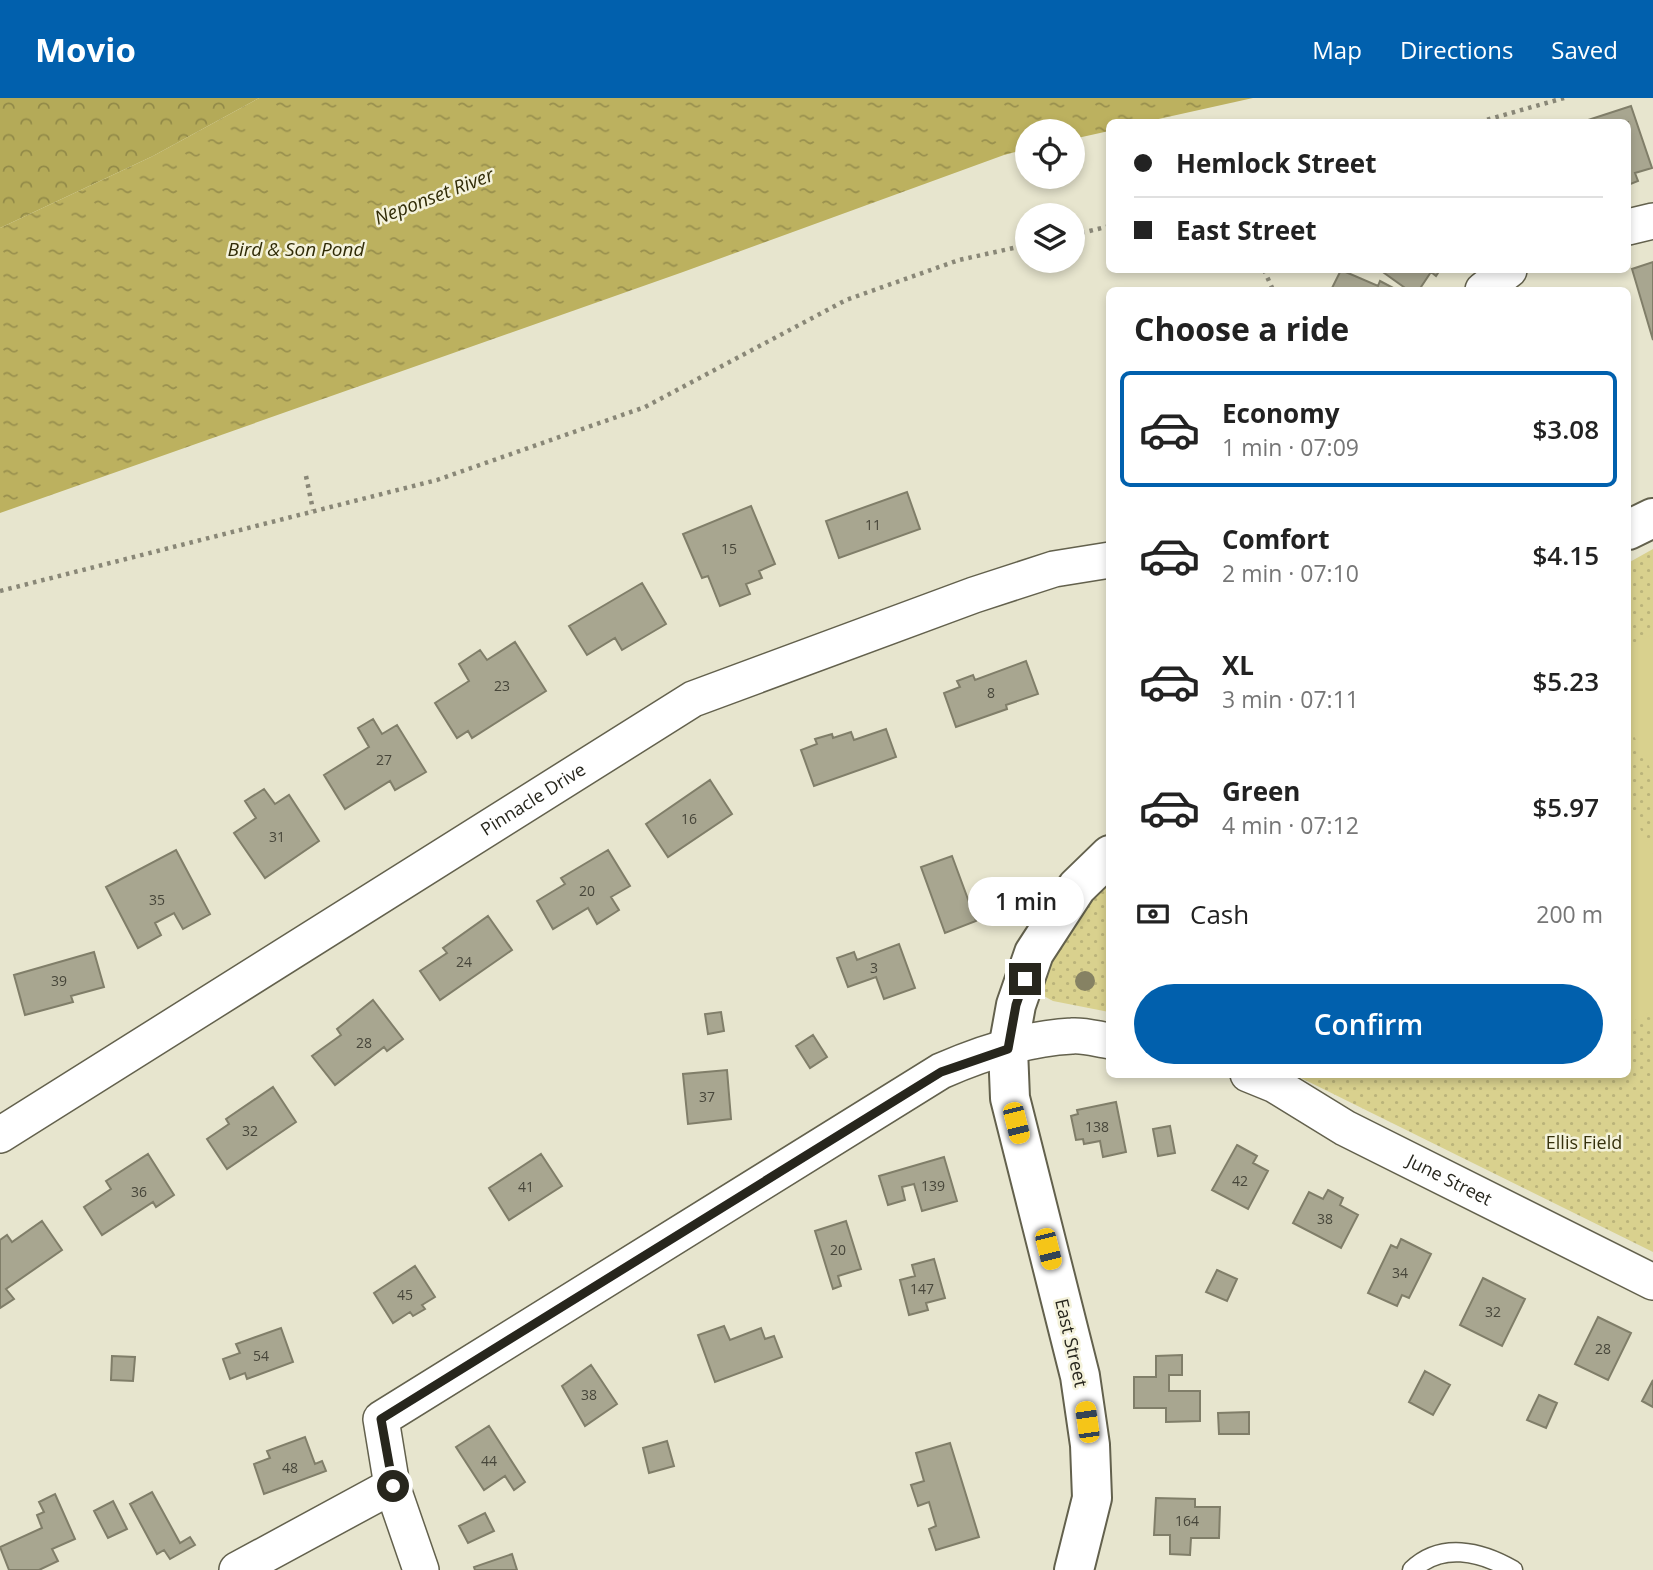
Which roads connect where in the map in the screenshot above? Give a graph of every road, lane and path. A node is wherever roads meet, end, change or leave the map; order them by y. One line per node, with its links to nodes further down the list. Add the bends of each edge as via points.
1 (1564, 98): 2 (path)
2 (1490, 119)
3 (1653, 221): 4 (street)
4 (1631, 226)
5 (1106, 227): 6 (path)
6 (1085, 231)
7 (1015, 248): 11 (path, via 959,260 846,300 645,407 437,480)
8 (1505, 273): 9 (street)
9 (1487, 287)
10 (306, 476): 11 (path)
11 (313, 510): 15 (path)
12 (1653, 518): 13 (street)
13 (1631, 529)
14 (1106, 561): 20 (street, Pinnacle Drive, via 1054,569 986,591 693,699)
15 (0, 591)
16 (1106, 859): 18 (street, East Street, via 1077,887 1034,953 1016,1005)
17 (1106, 1040): 18 (street, via 1074,1035)
18 (1008, 1049): 22 (street, via 941,1072 381,1419); 25 (street, East Street, via 1010,1098 1080,1376 1090,1445 1092,1498)
19 (1257, 1078): 21 (street, June Street, via 1345,1128)
20 (0, 1135)
21 (1653, 1282)
22 (393, 1486): 23 (street); 24 (street)
23 (237, 1570)
24 (421, 1570)
25 (1074, 1570)
26 (1412, 1570): 27 (lane, via 1427,1556 1460,1551)
27 (1513, 1570)

